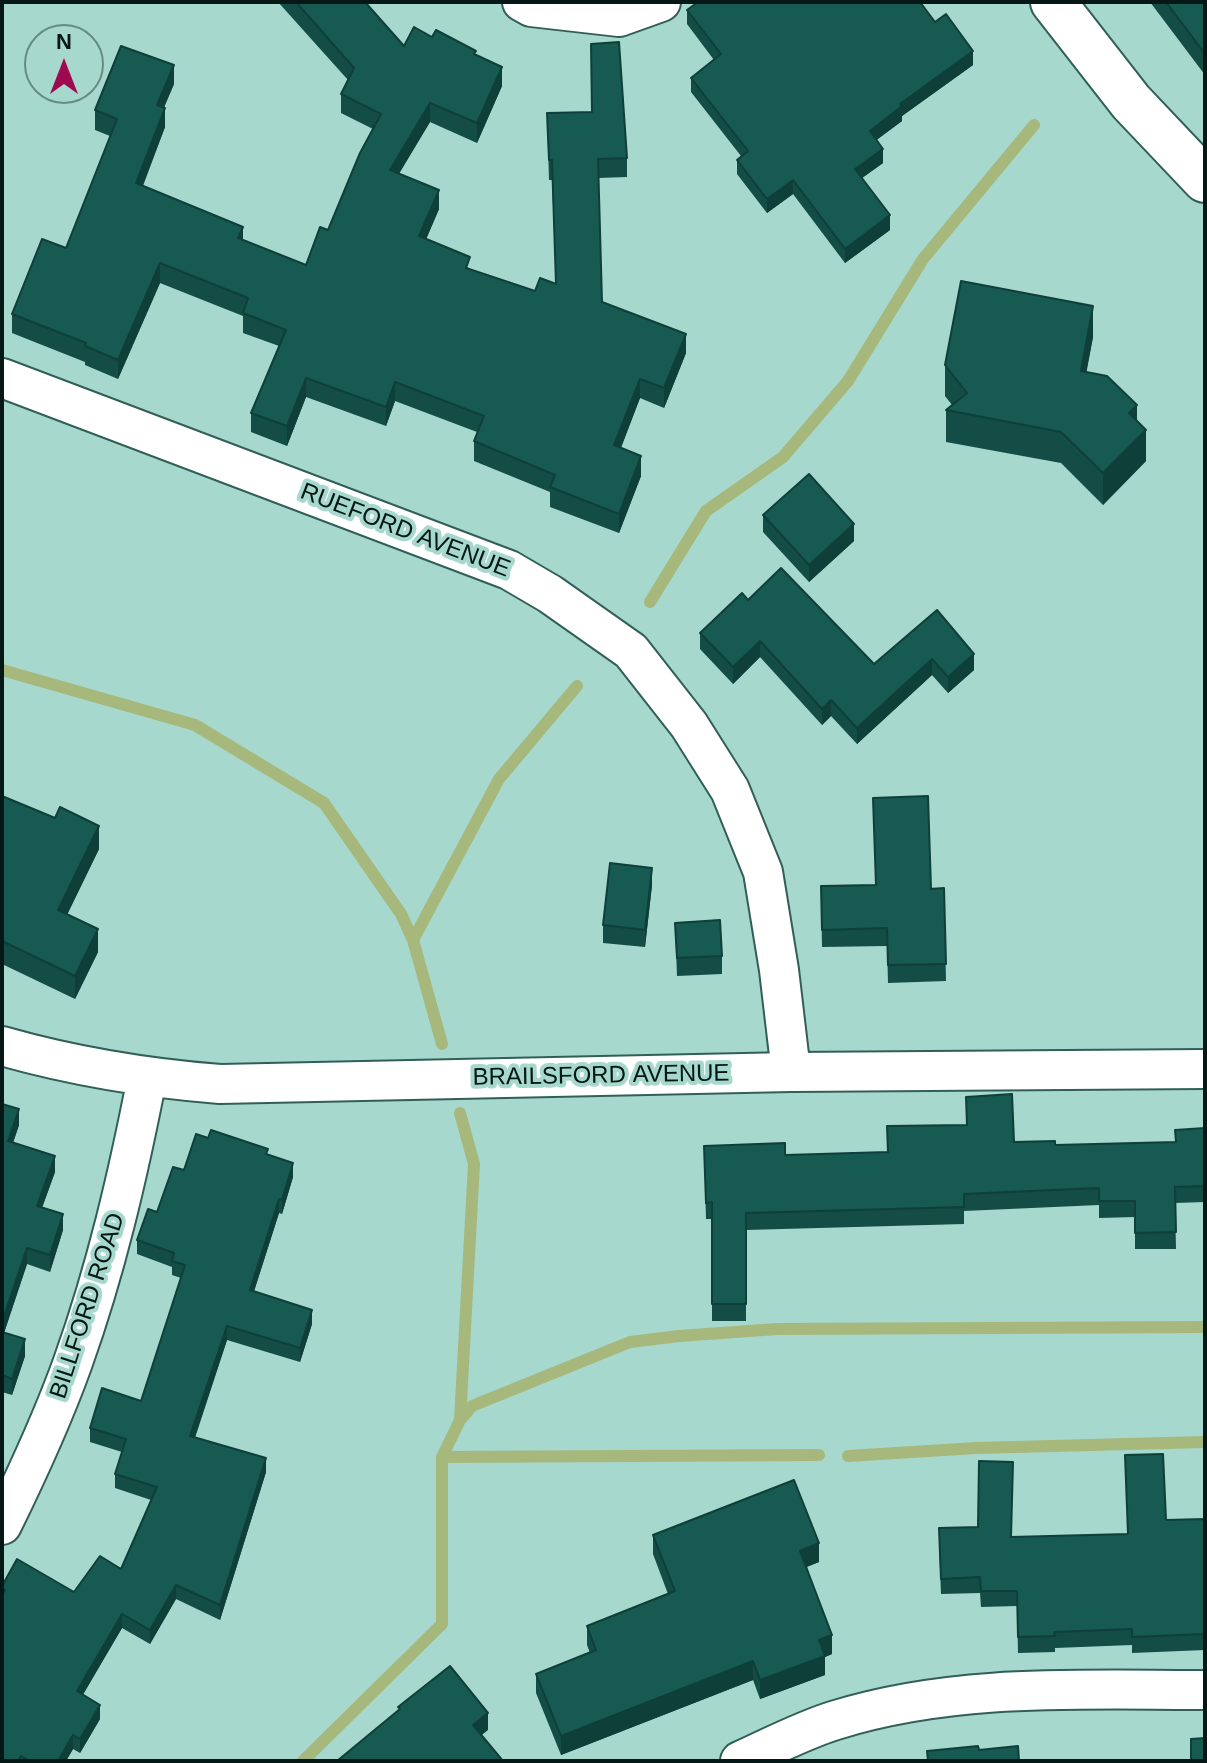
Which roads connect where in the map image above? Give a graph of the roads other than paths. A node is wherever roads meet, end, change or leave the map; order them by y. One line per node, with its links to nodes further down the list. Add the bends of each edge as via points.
1 (522, 2): 2 (street, via 619,17)
2 (661, 2)
3 (1053, 2): 4 (street, via 1131,102)
4 (1205, 180)
5 (2, 378): 8 (street, RUEFORD AVENUE, via 509,570 631,651 689,725 730,790 763,872)
6 (2, 1046): 9 (street, BRAILSFORD AVENUE)
7 (1205, 1069): 8 (street, BRAILSFORD AVENUE)
8 (791, 1072): 9 (street, BRAILSFORD AVENUE, via 220,1084)
9 (147, 1078): 10 (street, BILLFORD ROAD, via 95,1297 47,1429)
10 (2, 1525)
11 (1205, 1690): 12 (street, via 943,1696 835,1720)
12 (740, 1761)

